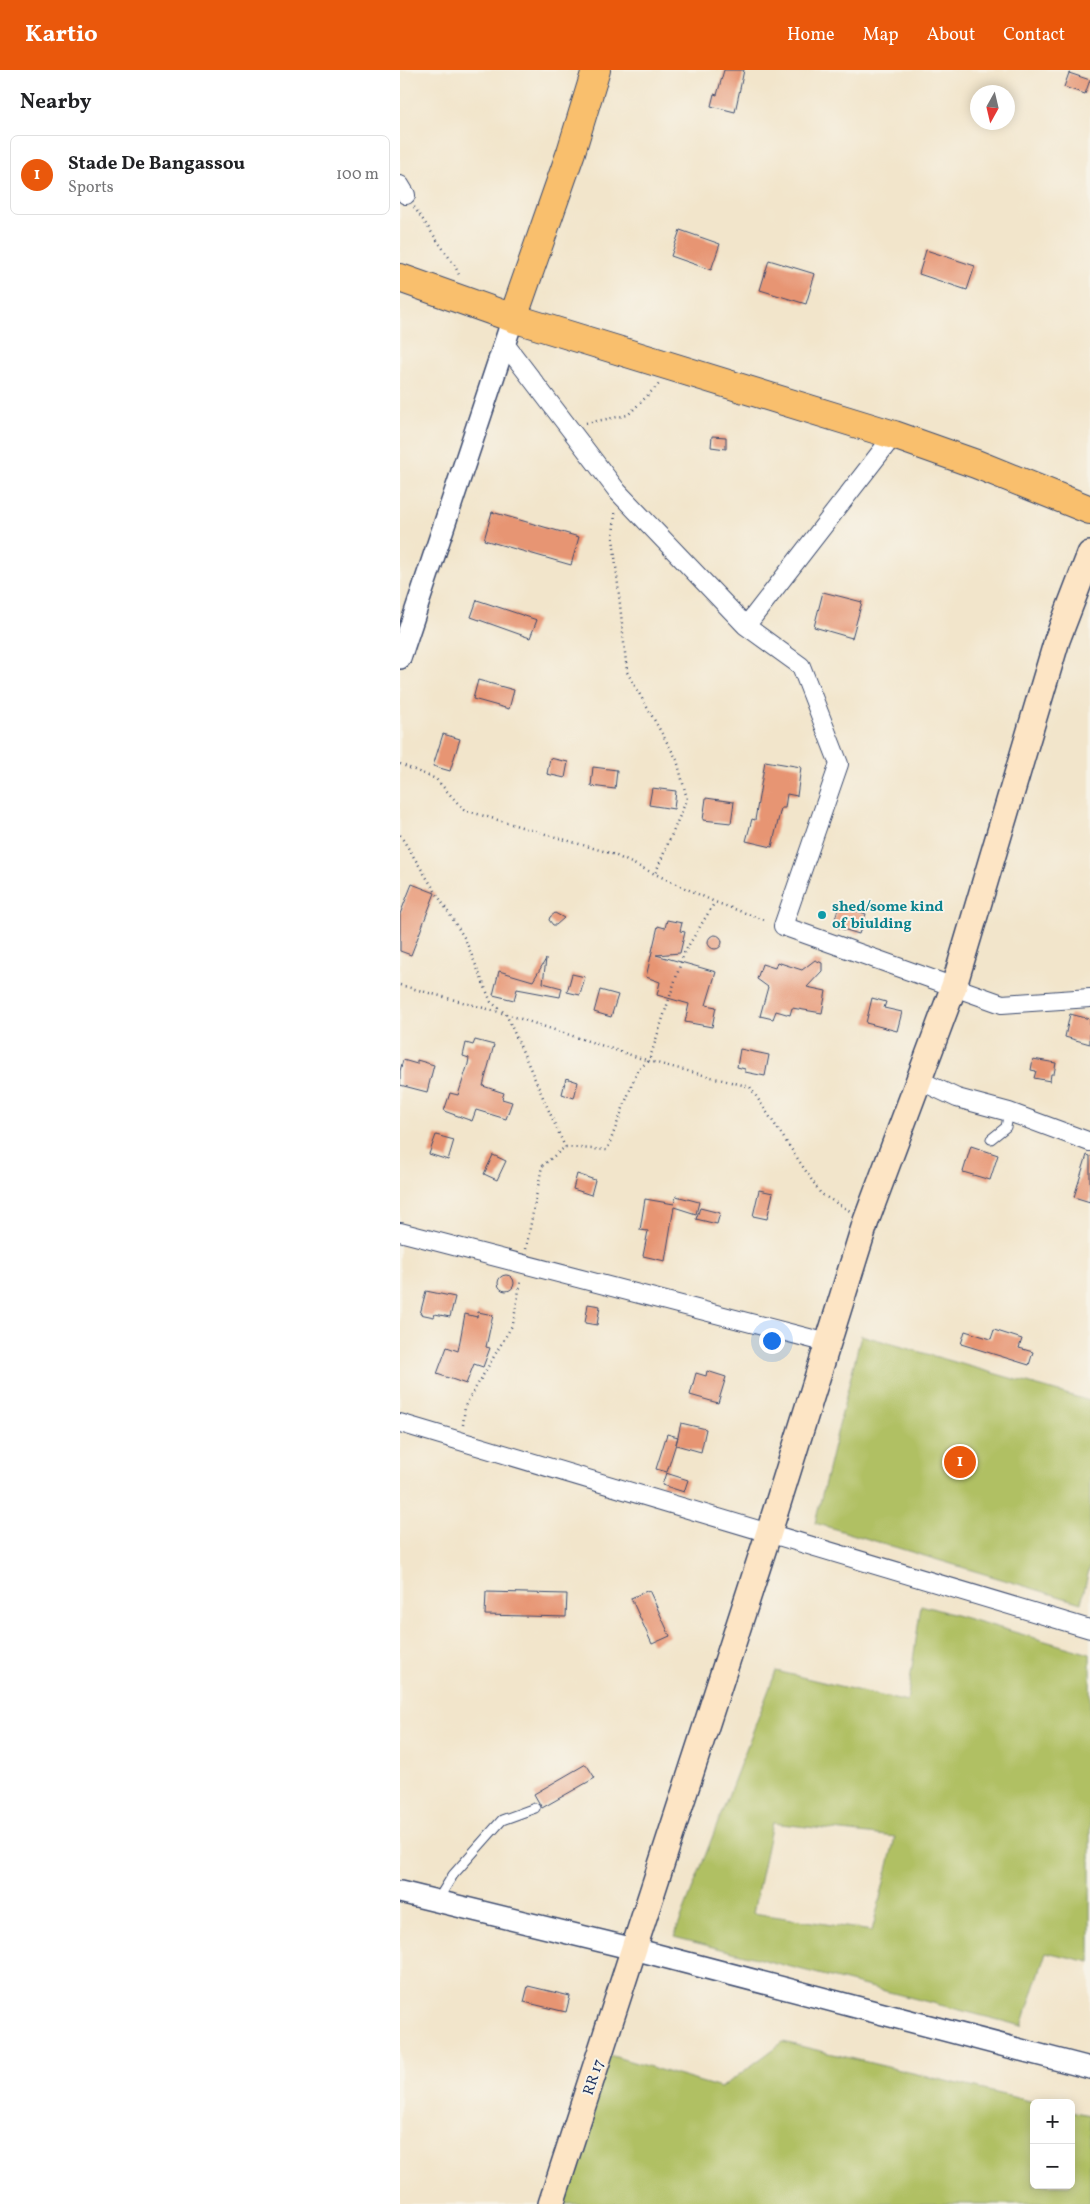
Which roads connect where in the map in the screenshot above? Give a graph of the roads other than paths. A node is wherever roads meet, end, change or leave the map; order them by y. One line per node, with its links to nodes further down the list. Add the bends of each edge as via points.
1 (596, 70): 3 (main road)
2 (400, 278): 3 (main road)
3 (513, 318): 4 (street); 5 (main road)
4 (505, 344): 8 (street, via 618,492); 9 (street)
5 (894, 435): 6 (main road); 8 (street)
6 (1090, 510)
7 (1090, 554): 10 (main road, RR 17, via 1057,640)
8 (746, 626): 10 (street, via 801,666 839,764 782,926)
9 (400, 658)
10 (954, 986): 11 (street, via 1002,1004 1090,998); 12 (main road, RR 17)
11 (1008, 1004)
12 (919, 1080): 13 (street, via 957,1098); 17 (main road, RR 17, via 866,1221)
13 (1009, 1112): 14 (lane, via 1006,1127); 15 (street)
14 (991, 1139)
15 (1090, 1142)
16 (400, 1232): 17 (street)
17 (828, 1343): 19 (main road, RR 17)
18 (400, 1423): 19 (street)
19 (769, 1532): 20 (street); 24 (main road, RR 17)
20 (1090, 1629)
21 (535, 1808): 23 (lane, via 502,1820 453,1875)
22 (400, 1892): 23 (street)
23 (437, 1901): 24 (street)
24 (634, 1949): 25 (street); 26 (main road, RR 17 / RR 17)
25 (1090, 2068)
26 (551, 2204)

